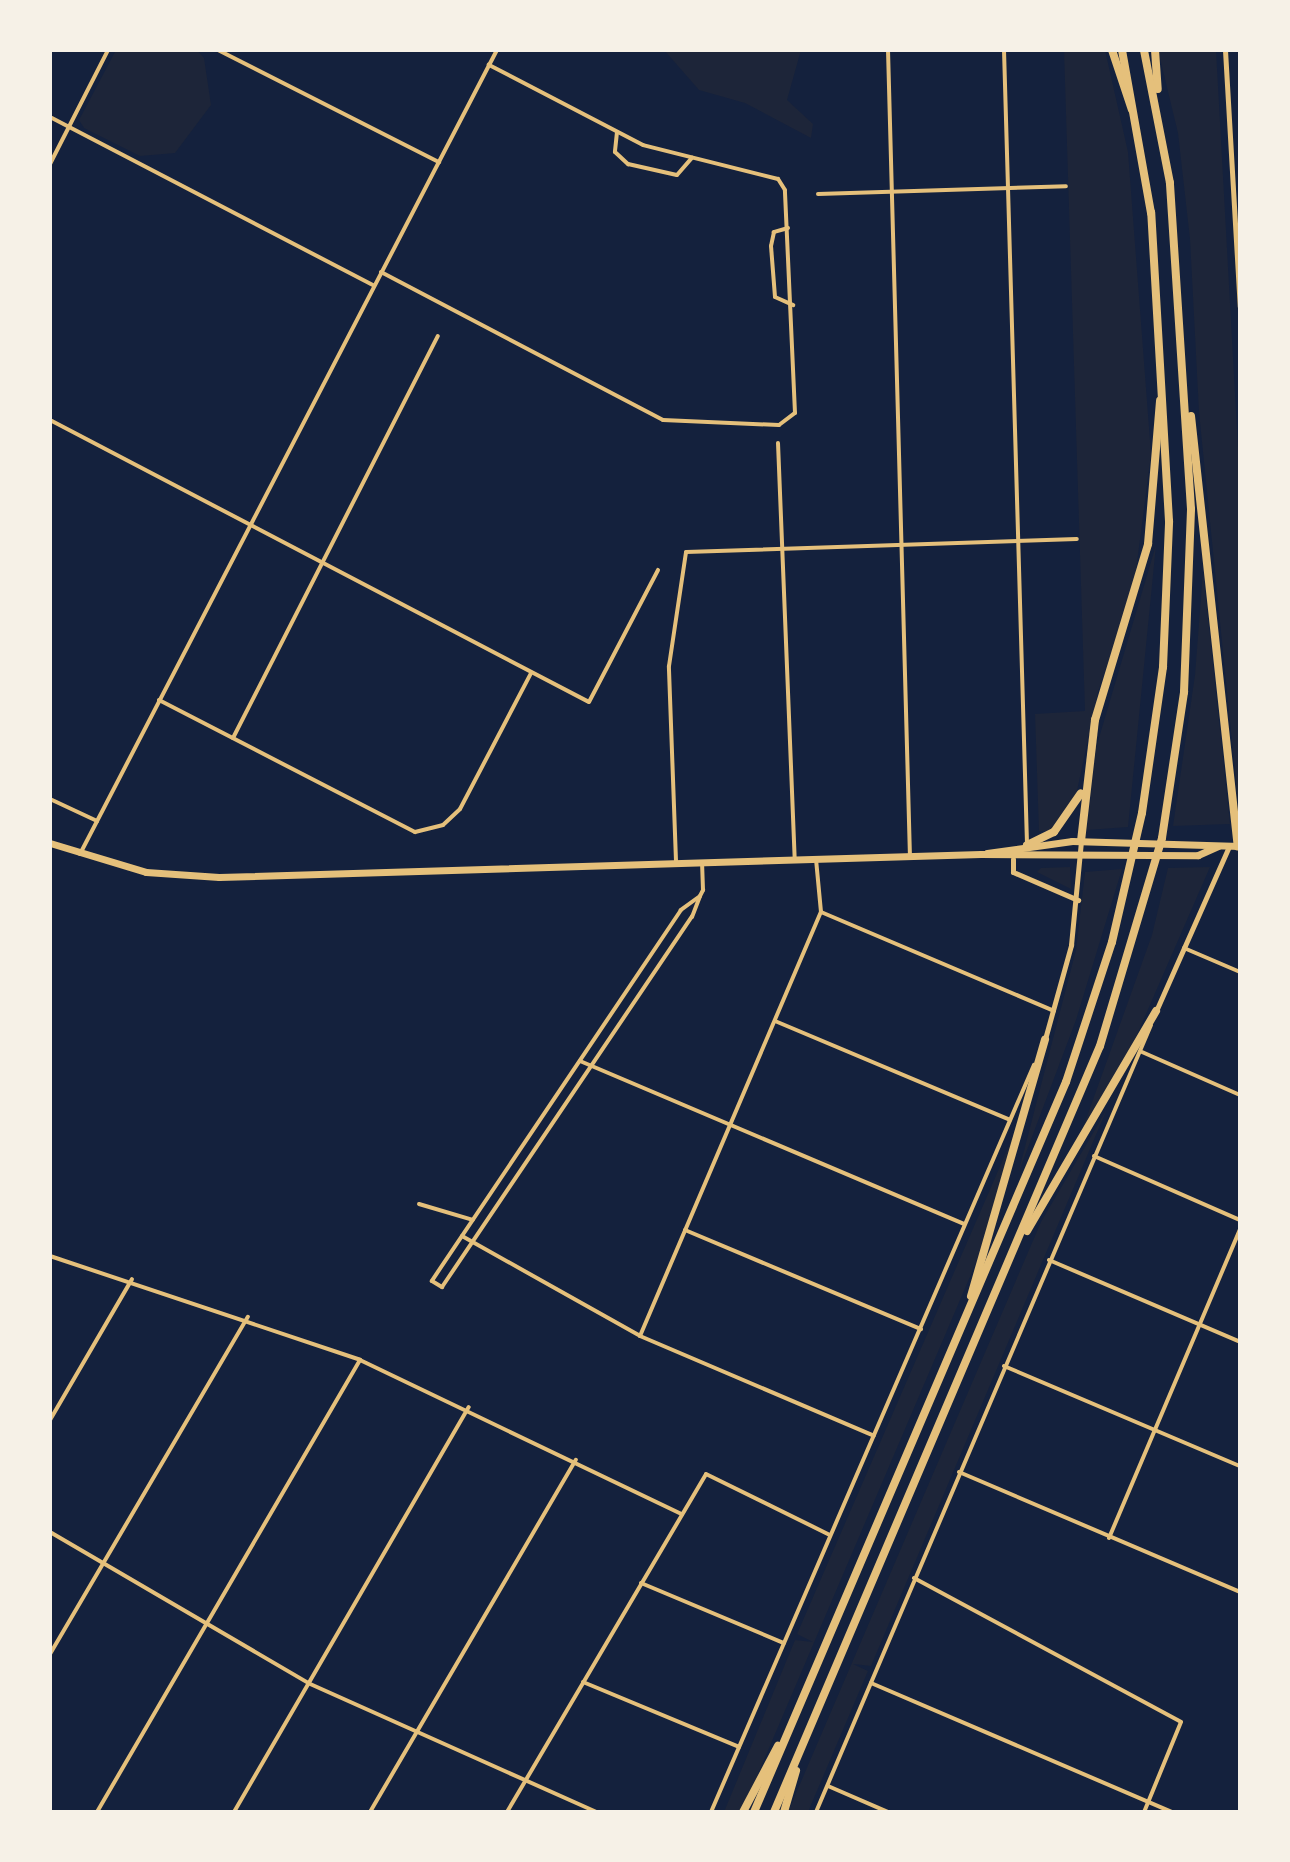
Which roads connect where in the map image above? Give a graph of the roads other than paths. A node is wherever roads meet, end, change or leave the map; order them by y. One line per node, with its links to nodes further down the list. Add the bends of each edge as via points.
1 (108, 50): 15 (street)
2 (218, 50): 18 (street)
3 (497, 50): 11 (street)
4 (888, 50): 24 (street)
5 (1004, 50): 23 (street)
6 (1112, 50): 14 (highway)
7 (1122, 50): 14 (highway)
8 (1144, 50): 12 (highway)
9 (1155, 50): 12 (highway)
10 (1225, 50): 20 (street)
11 (489, 65): 16 (street); 18 (street)
12 (1158, 110): 33 (highway)
13 (50, 117): 15 (street)
14 (1139, 126): 32 (highway)
15 (69, 128): 19 (street); 28 (street)
16 (617, 132): 17 (street); 17 (street, via 615,152 628,164 677,175)
17 (692, 157): 26 (street, via 778,179)
18 (439, 162): 27 (street)
19 (50, 164)
20 (1232, 181): 21 (street); 30 (street)
21 (1240, 181)
22 (1066, 186): 23 (street)
23 (1008, 188): 24 (street); 38 (street)
24 (889, 192): 25 (street); 39 (street)
25 (818, 194)
26 (788, 228): 29 (street); 29 (street, via 774,232 771,246 775,297)
27 (381, 272): 28 (street); 29 (street, via 663,420 779,425 799,402)
28 (374, 286): 36 (street)
29 (793, 305)
30 (1240, 307)
31 (438, 336): 41 (street)
32 (1162, 375): 46 (highway, via 1148,544 1095,720); 92 (highway, via 1166,637 1138,835 1087,1025)
33 (1184, 384): 53 (highway, via 1199,457); 87 (highway, via 1190,607 1164,825 1113,1011)
34 (50, 420): 36 (street)
35 (778, 443): 40 (street)
36 (250, 525): 41 (street); 44 (street)
37 (1077, 539): 38 (street)
38 (1019, 541): 39 (street); 51 (street)
39 (900, 545): 40 (street); 56 (street)
40 (782, 549): 60 (street); 62 (street, via 686,552 669,666)
41 (322, 563): 43 (street); 45 (street)
42 (658, 570): 43 (street, via 589,702)
43 (531, 673): 45 (street, via 460,809 443,825 415,832)
44 (159, 700): 45 (street); 48 (street)
45 (233, 738)
46 (1083, 789): 49 (highway); 51 (highway, via 1058,828)
47 (50, 799): 48 (street)
48 (97, 821): 54 (street)
49 (1081, 841): 51 (main road); 52 (main road, via 1197,839); 57 (street)
50 (50, 843): 54 (main road)
51 (1027, 845): 55 (main road)
52 (1218, 846): 53 (main road); 57 (main road, via 1198,855)
53 (1235, 846): 66 (street)
54 (80, 854): 62 (main road, via 146,872 219,877)
55 (981, 854): 56 (main road); 59 (main road)
56 (910, 856): 58 (main road)
57 (1080, 857): 59 (main road); 64 (street)
58 (816, 859): 60 (main road); 65 (street)
59 (1013, 859): 64 (street, via 1013,872)
60 (795, 860): 61 (main road)
61 (702, 863): 62 (main road); 63 (street)
62 (676, 864)
63 (700, 896): 73 (street, via 681,910); 74 (street)
64 (1078, 901): 68 (street)
65 (821, 912): 68 (street); 70 (street)
66 (1184, 948): 67 (street); 69 (street)
67 (1240, 972)
68 (1054, 1011): 71 (street)
69 (1156, 1011): 72 (street); 87 (highway)
70 (775, 1021): 76 (street); 77 (street)
71 (1045, 1039): 76 (street); 92 (highway)
72 (1142, 1052): 75 (street); 78 (street)
73 (580, 1061): 74 (street); 80 (street)
74 (591, 1066): 77 (street); 86 (street)
75 (1240, 1095)
76 (1010, 1120): 82 (street)
77 (730, 1125): 82 (street); 83 (street)
78 (1094, 1156): 81 (street); 89 (street)
79 (419, 1204): 80 (street)
80 (473, 1220): 85 (street)
81 (1240, 1220)
82 (965, 1225): 94 (street)
83 (685, 1230): 94 (street); 95 (street)
84 (1240, 1230): 93 (street)
85 (462, 1236): 86 (street); 86 (street, via 432,1281 442,1287)
86 (472, 1242): 95 (street)
87 (1015, 1248): 121 (highway)
88 (50, 1256): 90 (street)
89 (1049, 1260): 93 (street); 98 (street)
90 (132, 1279): 91 (street); 100 (street)
91 (248, 1317): 97 (street); 110 (street)
92 (963, 1324): 120 (highway)
93 (1200, 1325): 96 (street); 101 (street)
94 (921, 1329): 102 (street)
95 (640, 1336): 102 (street)
96 (1240, 1342)
97 (360, 1360): 99 (street); 114 (street)
98 (1004, 1366): 101 (street); 105 (street)
99 (469, 1407): 103 (street); 118 (street)
100 (50, 1420)
101 (1155, 1431): 104 (street); 109 (street)
102 (874, 1436): 108 (street)
103 (576, 1460): 106 (street); 122 (street)
104 (1240, 1466)
105 (959, 1472): 109 (street); 111 (street)
106 (682, 1514): 108 (street, via 706,1474); 112 (street)
107 (50, 1532): 110 (street)
108 (830, 1535): 115 (street)
109 (1109, 1538): 113 (street)
110 (103, 1563): 114 (street); 116 (street)
111 (914, 1578): 119 (street); 126 (street, via 1181,1722)
112 (641, 1583): 115 (street); 117 (street)
113 (1240, 1592)
114 (206, 1623): 118 (street); 127 (street)
115 (784, 1643): 123 (street)
116 (50, 1654)
117 (583, 1682): 123 (street); 124 (street)
118 (308, 1683): 122 (street); 128 (street)
119 (871, 1683): 125 (street); 126 (street)
120 (795, 1718): 133 (highway); 134 (highway)
121 (807, 1733): 135 (highway); 136 (highway)
122 (415, 1735): 124 (street); 129 (street)
123 (739, 1747): 132 (street)
124 (524, 1782): 130 (street); 131 (street)
125 (828, 1786): 137 (street); 138 (street)
126 (1149, 1802): 139 (street); 140 (street)
127 (97, 1812)
128 (234, 1812)
129 (370, 1812)
130 (507, 1812)
131 (596, 1812)
132 (711, 1812)
133 (743, 1812)
134 (754, 1812)
135 (774, 1812)
136 (784, 1812)
137 (816, 1812)
138 (888, 1812)
139 (1144, 1812)
140 (1172, 1812)

